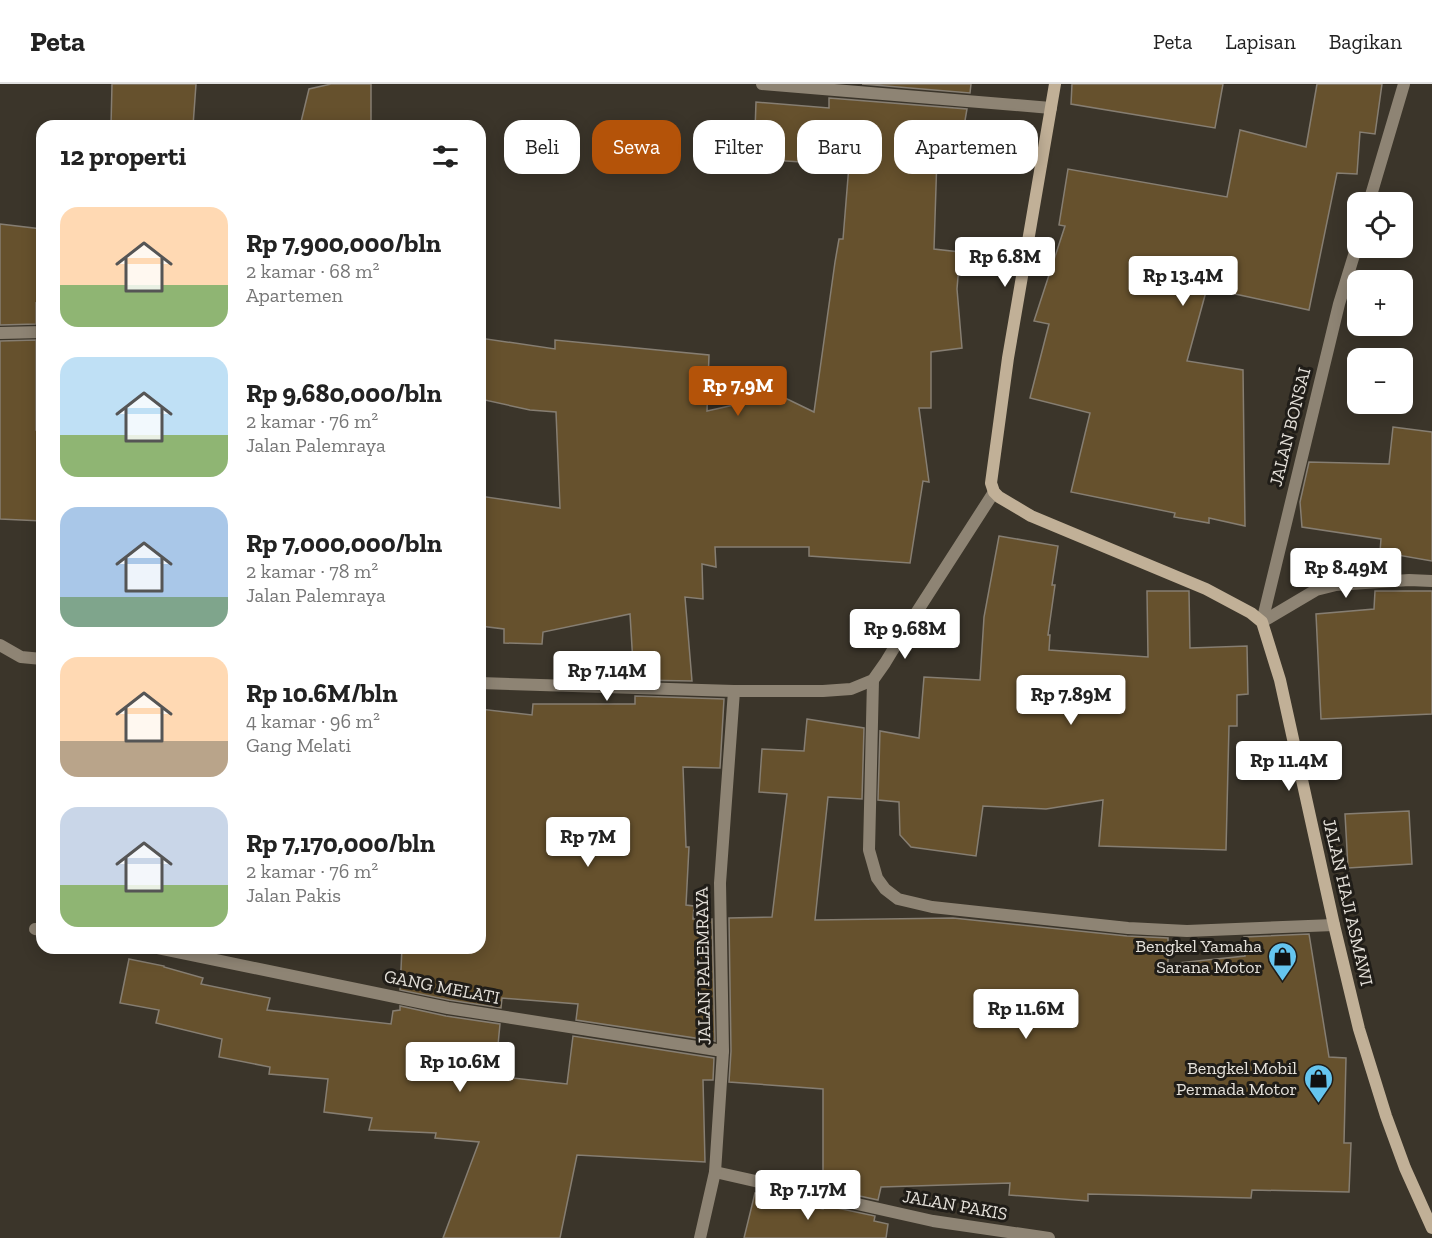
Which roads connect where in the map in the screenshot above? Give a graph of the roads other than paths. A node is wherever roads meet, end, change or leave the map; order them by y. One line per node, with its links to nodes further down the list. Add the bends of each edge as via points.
1 (762, 84): 4 (street)
2 (1055, 84): 4 (street)
3 (1404, 84): 5 (street)
4 (1051, 108): 9 (street, via 1008,358 991,483)
5 (1372, 192)
6 (1353, 258): 11 (street, JALAN BONSAI)
7 (36, 332): 8 (street)
8 (0, 333)
9 (994, 492): 11 (street, via 1031,516 1206,589); 14 (street)
10 (1432, 581): 11 (street, via 1336,585 1316,591)
11 (1262, 622): 17 (street, JALAN HAJI ASMAWI, via 1280,680)
12 (0, 645): 13 (street, via 21,657)
13 (36, 658)
14 (873, 680): 16 (street, via 851,689); 17 (street, via 869,850 876,878 898,899 932,907 1128,928 1186,931)
15 (486, 683): 16 (street)
16 (734, 691): 19 (street, JALAN PALEMRAYA, via 720,883)
17 (1334, 925): 21 (street, JALAN HAJI ASMAWI, via 1359,1029 1386,1116)
18 (187, 954): 19 (street, GANG MELATI, via 448,1008)
19 (723, 1051): 20 (street, JALAN PALEMRAYA)
20 (715, 1172): 22 (street, JALAN PALEMRAYA); 23 (street, JALAN PAKIS, via 933,1221)
21 (1432, 1228)
22 (700, 1238)
23 (1049, 1238)

